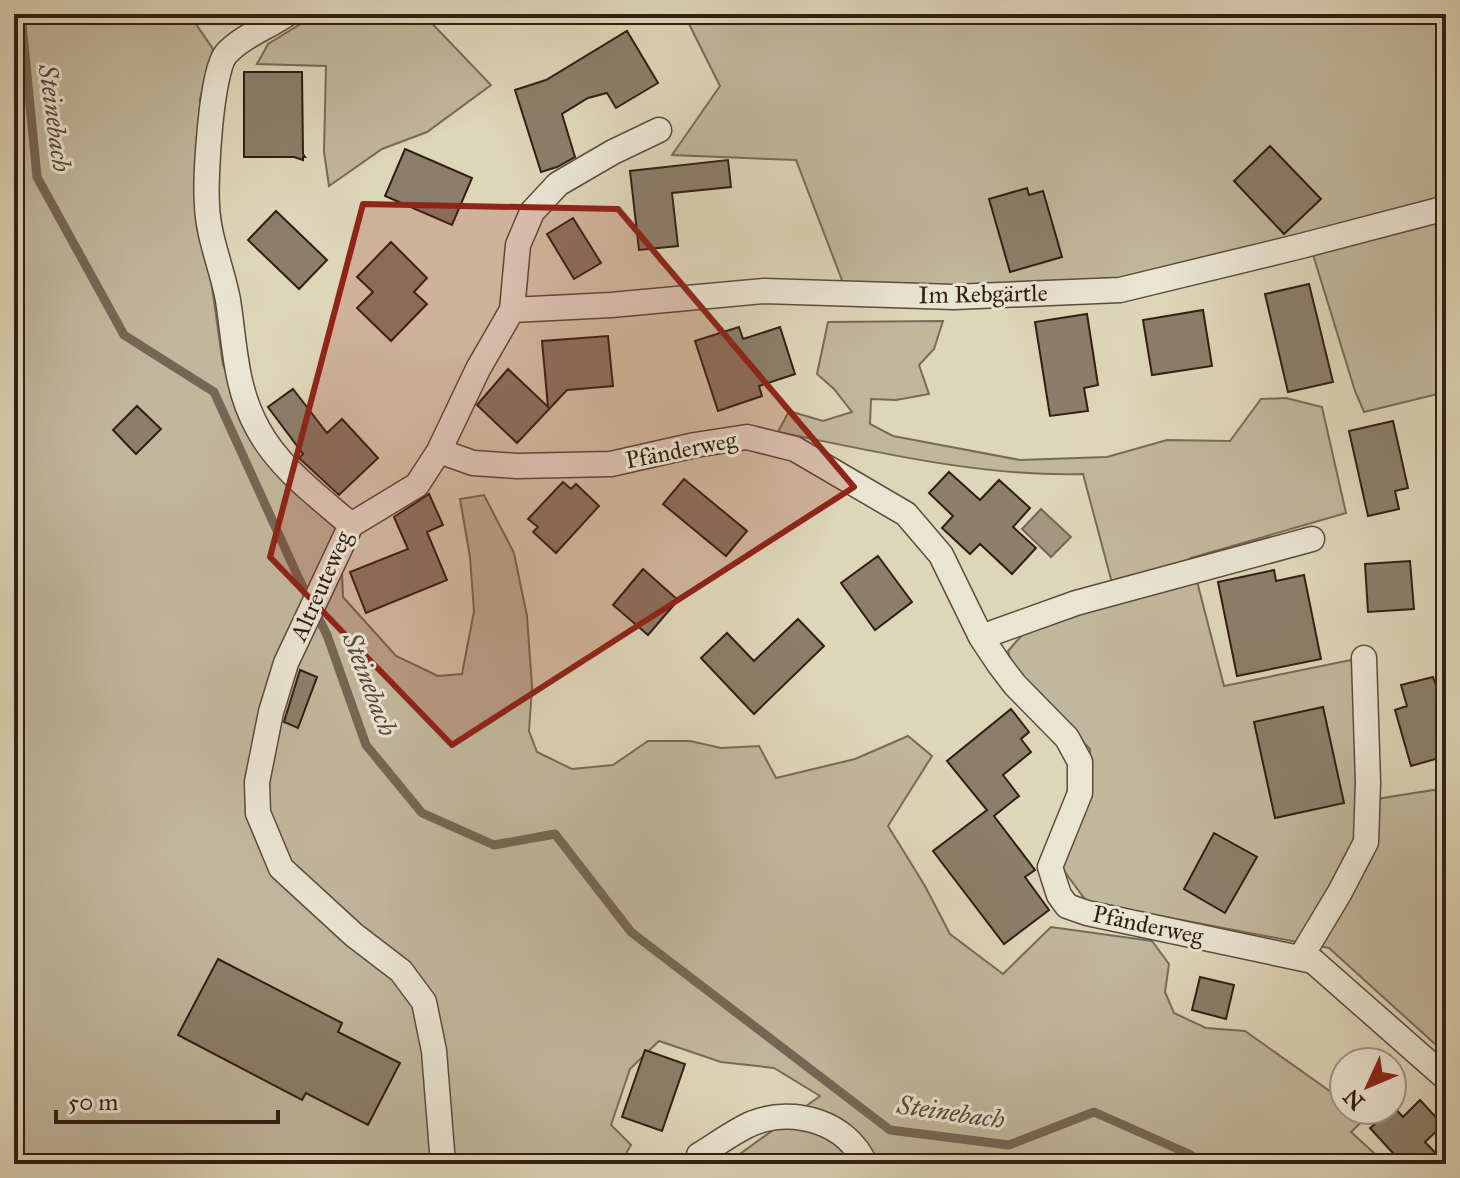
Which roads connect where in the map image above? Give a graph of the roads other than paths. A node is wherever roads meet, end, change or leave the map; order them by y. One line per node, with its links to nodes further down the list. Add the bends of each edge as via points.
1 (287, 14): 6 (street, Altreuteweg, via 222,61 212,116 207,206 243,398 289,471)
2 (659, 130): 4 (street, via 558,184 532,212 518,245)
3 (1446, 208): 4 (street, Im Rebgärtle, via 1120,290 954,297 764,291)
4 (512, 310): 5 (street)
5 (439, 451): 6 (street, via 417,485); 8 (street, Pfänderweg, via 473,463 517,466 611,464 747,437 795,449 906,514 941,555)
6 (351, 525): 12 (street, Altreuteweg, via 286,663 257,782 258,813 281,868 401,971 424,1002 434,1051)
7 (1312, 539): 8 (street, via 1076,603)
8 (981, 637): 10 (street, Pfänderweg, via 1015,685 1067,738 1080,762 1080,793 1050,867 1067,906)
9 (1364, 658): 10 (street, via 1366,842)
10 (1301, 957): 11 (street, Pfänderweg, via 1313,961)
11 (1446, 1078)
12 (443, 1164)
13 (705, 1164): 14 (street, via 699,1155 754,1123 794,1115 835,1129)
14 (865, 1164)

